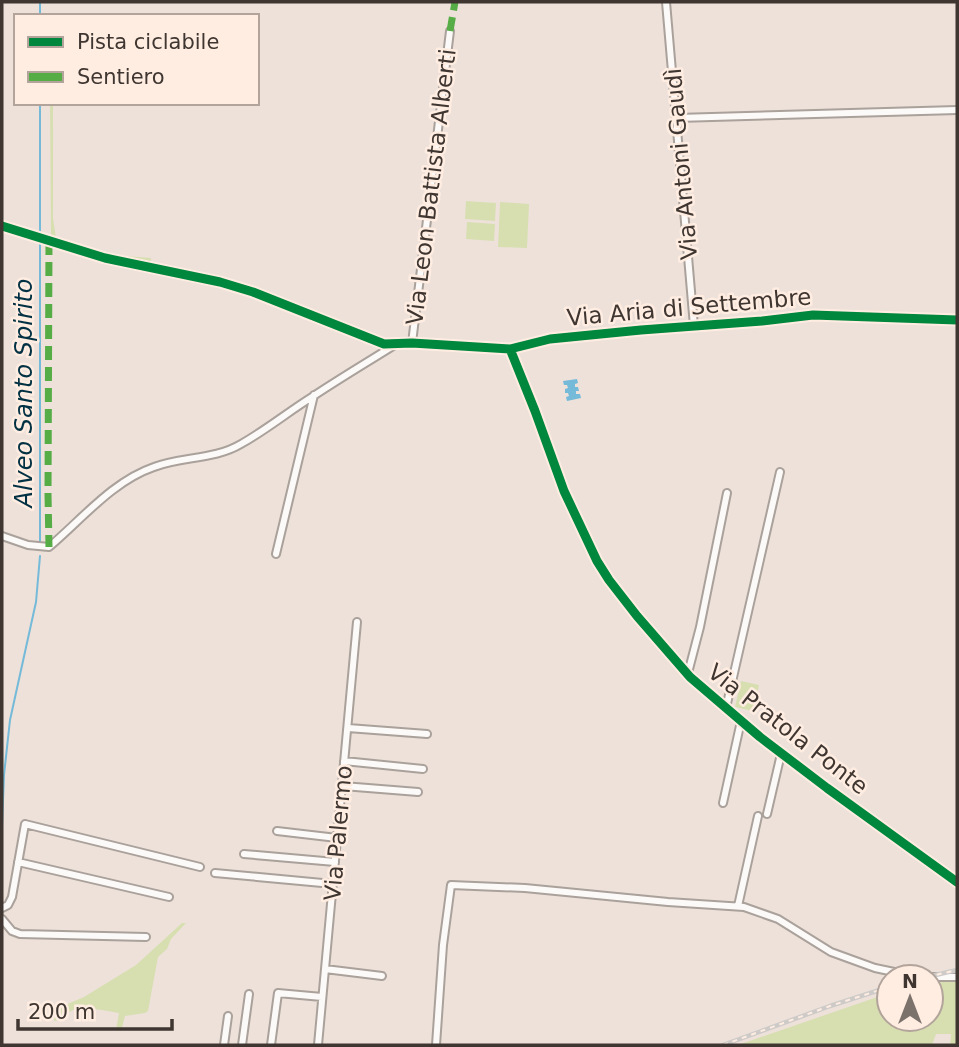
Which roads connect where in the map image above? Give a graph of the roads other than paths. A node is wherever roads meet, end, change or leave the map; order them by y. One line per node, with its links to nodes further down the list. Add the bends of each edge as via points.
1 (666, 2): 4 (street, Via Antoni Gaudì)
2 (450, 31): 8 (street, Via Leon Battista Alberti)
3 (957, 110): 4 (street)
4 (677, 118): 7 (street, Via Antoni Gaudì)
5 (2, 226): 9 (street, Via Aria di Settembre, via 105,258 253,292)
6 (957, 320): 7 (street, Via Aria di Settembre, via 813,315)
7 (694, 326): 10 (street, Via Aria di Settembre, via 550,339)
8 (412, 343): 9 (street, Via Aria di Settembre); 10 (street, Via Aria di Settembre)
9 (395, 345): 11 (street)
10 (511, 352): 17 (street, Via Pratola Ponte, via 564,491 597,561)
11 (314, 395): 14 (street, via 234,448 142,471 49,547); 15 (street)
12 (780, 472): 18 (street)
13 (727, 493): 17 (street)
14 (2, 536)
15 (276, 554)
16 (357, 622): 20 (street, Via Palermo)
17 (688, 673): 18 (street, Via Pratola Ponte)
18 (726, 708): 19 (street, Via Pratola Ponte)
19 (741, 721): 22 (street, Via Pratola Ponte); 27 (street)
20 (348, 728): 21 (street); 23 (street, Via Palermo)
21 (427, 734)
22 (780, 754): 28 (street); 37 (street, Via Pratola Ponte)
23 (344, 761): 24 (street); 25 (street, Via Palermo)
24 (423, 769)
25 (342, 786): 26 (street); 31 (street, Via Palermo)
26 (418, 792)
27 (723, 803)
28 (767, 814)
29 (758, 816): 40 (street)
30 (277, 831): 31 (street)
31 (337, 838): 33 (street, Via Palermo)
32 (244, 854): 33 (street)
33 (335, 862): 38 (street, Via Palermo)
34 (18, 863): 35 (street, via 26,824); 39 (street); 41 (street, via 12,897)
35 (200, 867)
36 (215, 873): 38 (street)
37 (957, 882)
38 (333, 884): 45 (street, Via Palermo)
39 (169, 897)
40 (738, 906): 44 (street, via 768,914 831,952); 54 (street, via 451,885)
41 (2, 908)
42 (2, 919): 43 (street, via 20,934)
43 (146, 937)
44 (875, 968)
45 (325, 969): 46 (street); 48 (street, Via Palermo)
46 (382, 976)
47 (249, 994): 51 (street)
48 (322, 997): 52 (street, via 278,993); 53 (street, Via Palermo)
49 (228, 1016): 50 (street)
50 (224, 1045)
51 (242, 1045)
52 (271, 1045)
53 (318, 1045)
54 (436, 1045)

